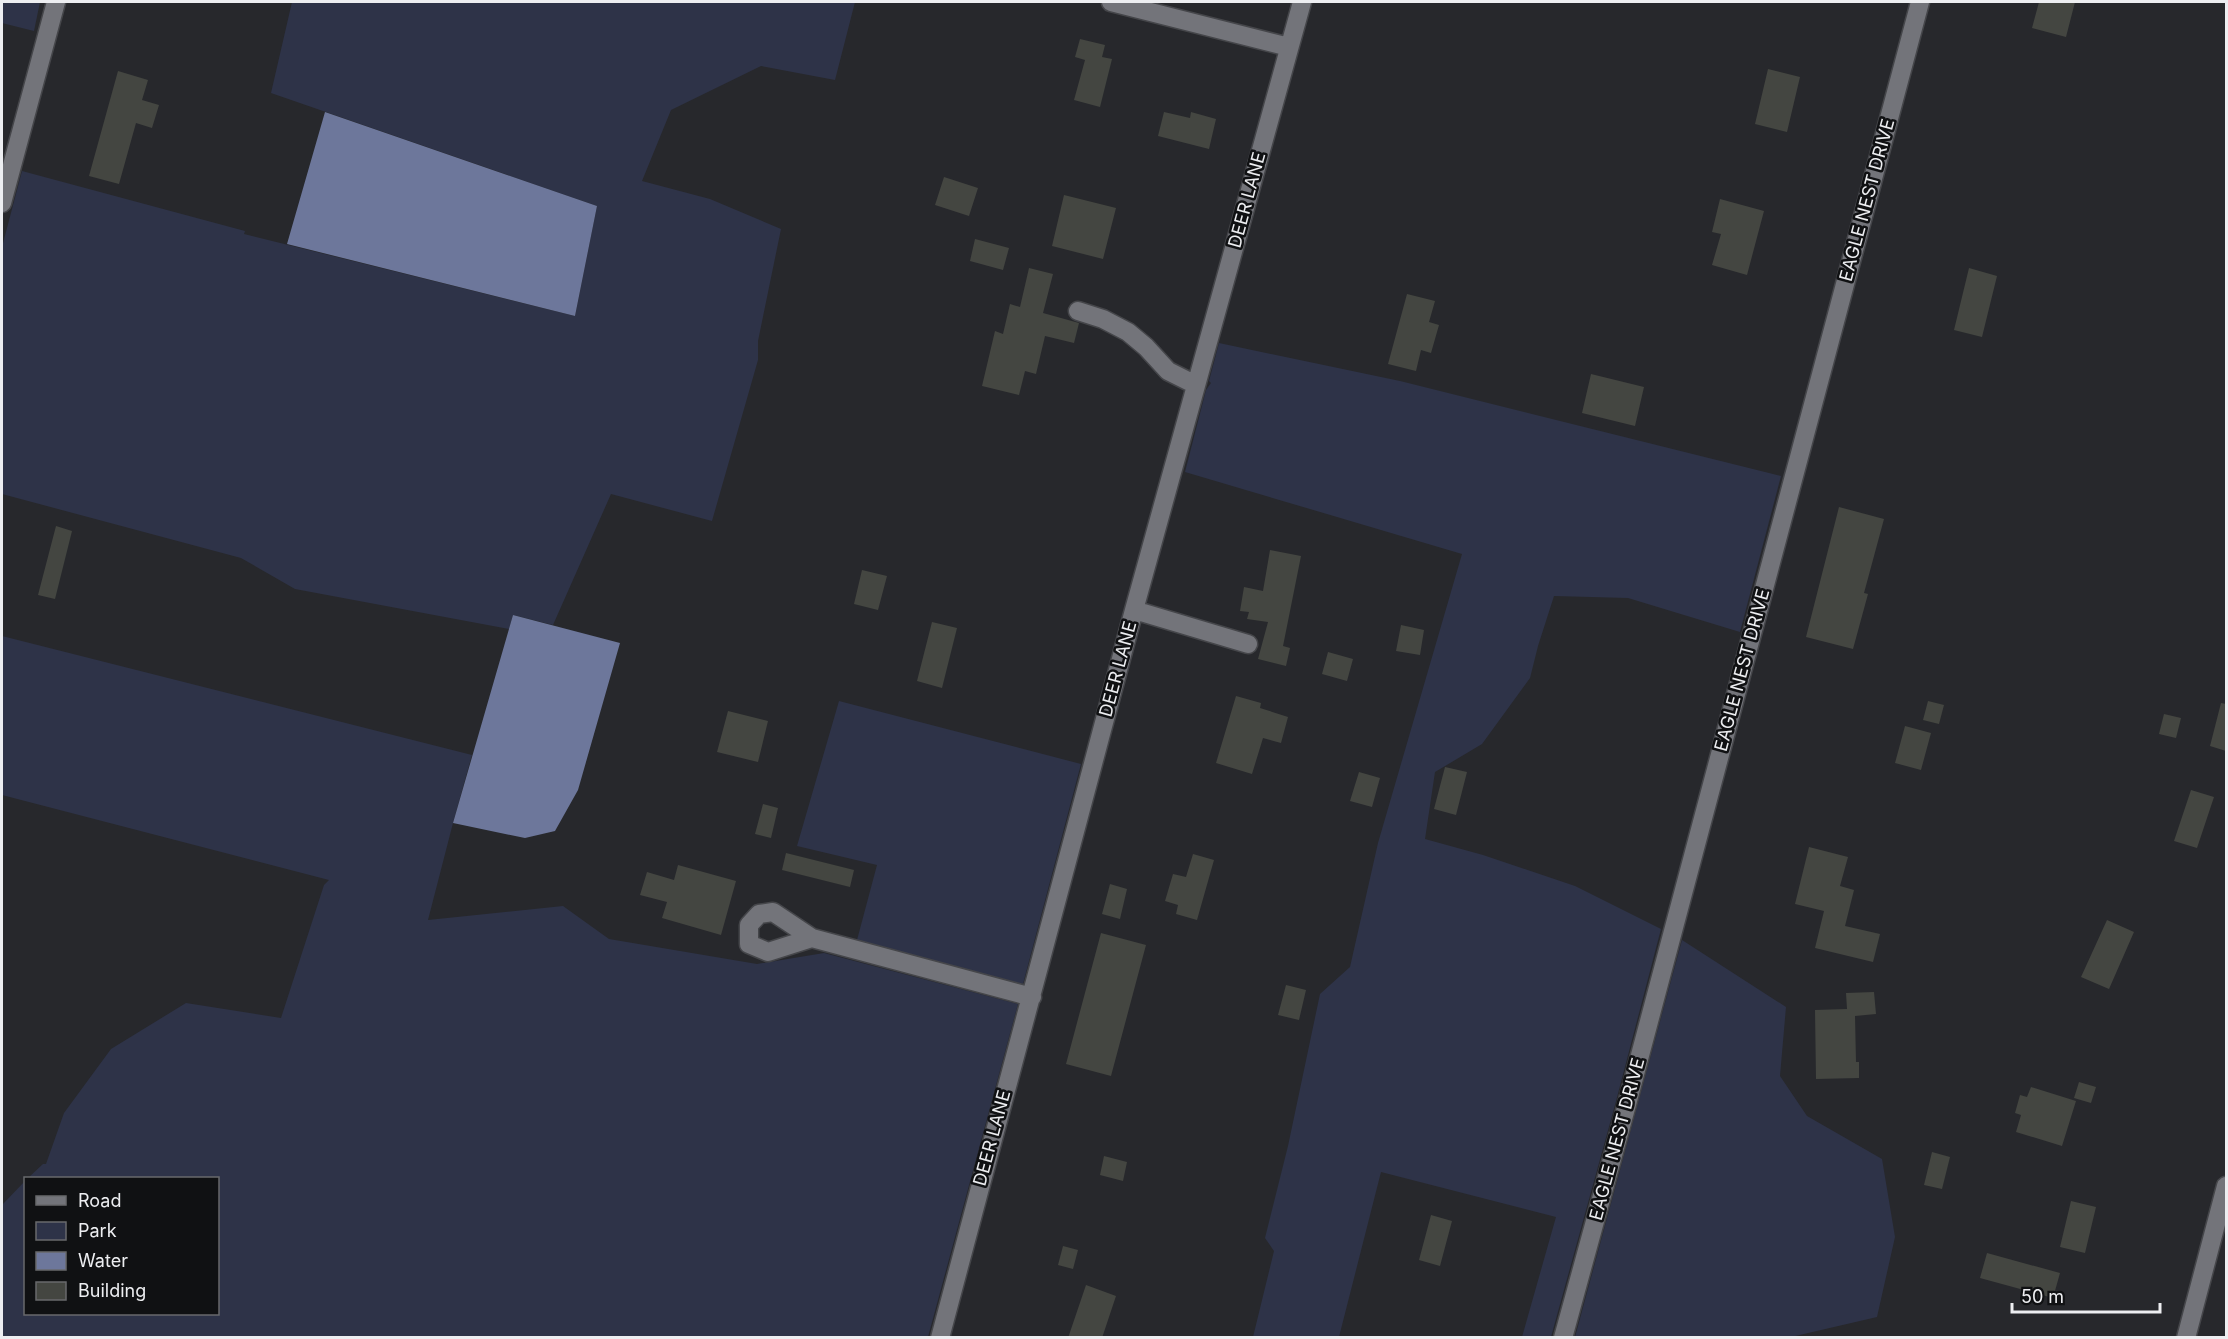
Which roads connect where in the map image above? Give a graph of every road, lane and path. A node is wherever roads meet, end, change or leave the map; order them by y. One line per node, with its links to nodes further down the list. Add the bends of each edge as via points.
1 (56, 2): 6 (street)
2 (1111, 2): 5 (street)
3 (1302, 2): 5 (street, DEER LANE)
4 (1920, 2): 15 (street, EAGLE NEST DRIVE)
5 (1289, 47): 8 (street, DEER LANE)
6 (2, 202)
7 (1078, 310): 8 (street, via 1128,332 1168,371)
8 (1196, 386): 9 (street, DEER LANE)
9 (1134, 610): 10 (street); 12 (street, DEER LANE)
10 (1248, 644)
11 (812, 938): 12 (street)
12 (1032, 997): 14 (street, DEER LANE)
13 (2226, 1186): 16 (street)
14 (940, 1338)
15 (1563, 1338)
16 (2186, 1338)

